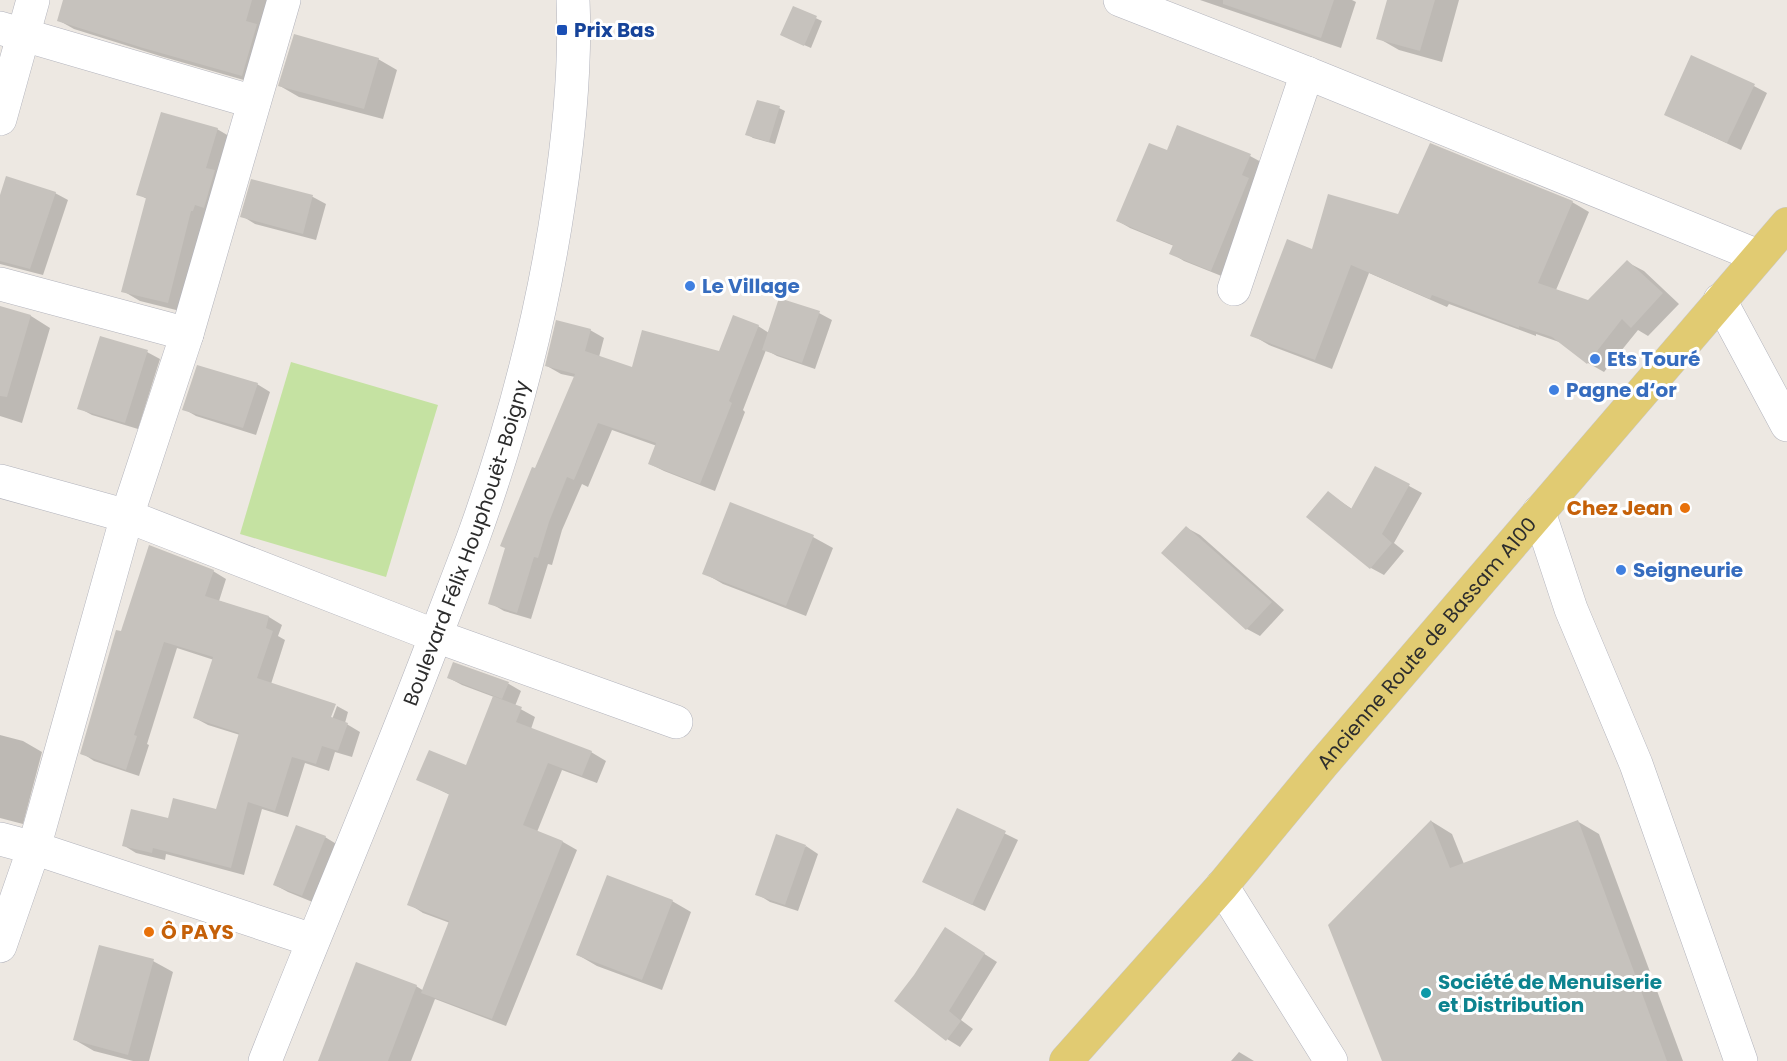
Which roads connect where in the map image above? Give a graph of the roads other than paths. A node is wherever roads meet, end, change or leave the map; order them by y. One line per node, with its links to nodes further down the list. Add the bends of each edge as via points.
1 (33, 0): 5 (street)
2 (284, 0): 7 (street)
3 (573, 0): 19 (street, Boulevard Félix Houphouët-Boigny, via 572,86 564,168 537,324 510,427)
4 (1120, 0): 6 (street)
5 (12, 32): 7 (street); 8 (street)
6 (1307, 73): 10 (street); 12 (street)
7 (254, 102): 14 (street)
8 (0, 119)
9 (1787, 224): 10 (main road, Ancienne Route de Bassam A100)
10 (1758, 256): 13 (main road, Ancienne Route de Bassam A100)
11 (0, 284): 14 (street)
12 (1234, 289)
13 (1720, 300): 15 (street); 17 (main road, Ancienne Route de Bassam A100)
14 (187, 334): 18 (street)
15 (1787, 425)
16 (0, 481): 18 (street)
17 (1539, 512): 23 (main road, Ancienne Route de Bassam A100); 29 (street, via 1571,609 1636,764)
18 (127, 516): 19 (street); 22 (street)
19 (436, 636): 20 (street); 24 (street, Boulevard Félix Houphouët-Boigny)
20 (676, 723)
21 (0, 838): 22 (street)
22 (34, 848): 24 (street); 25 (street)
23 (1222, 886): 27 (main road, Ancienne Route de Bassam A100); 28 (street)
24 (312, 940): 26 (street, Boulevard Félix Houphouët-Boigny)
25 (0, 946)
26 (265, 1061)
27 (1065, 1061)
28 (1331, 1061)
29 (1741, 1061)

